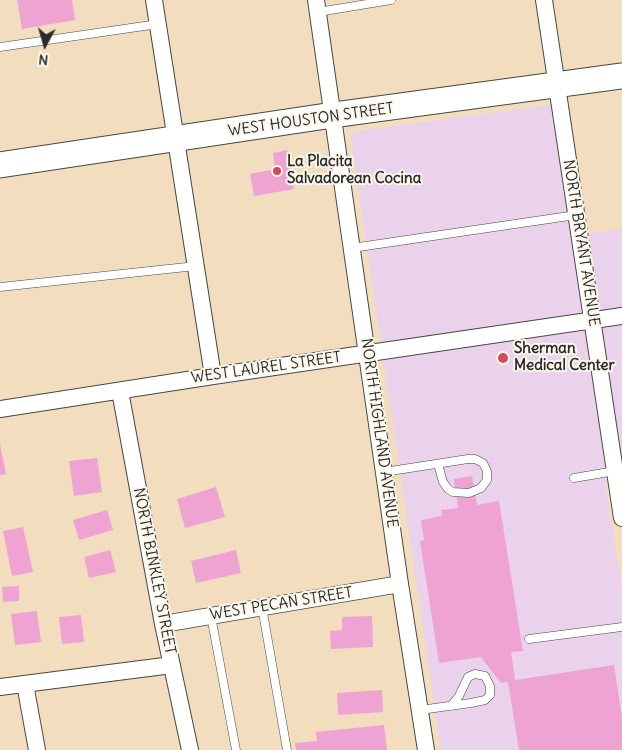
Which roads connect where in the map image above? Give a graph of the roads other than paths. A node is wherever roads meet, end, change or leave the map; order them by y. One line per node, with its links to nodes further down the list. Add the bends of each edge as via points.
1 (154, 0): 5 (street)
2 (391, 0): 4 (lane)
3 (544, 0): 8 (street, NORTH BRYANT AVENUE)
4 (317, 6): 9 (street, NORTH HIGHLAND AVENUE)
5 (158, 24): 6 (lane); 10 (street)
6 (0, 47)
7 (622, 76): 8 (main road, WEST HOUSTON STREET)
8 (557, 86): 9 (main road, WEST HOUSTON STREET); 12 (street, NORTH BRYANT AVENUE)
9 (333, 115): 10 (main road, WEST HOUSTON STREET); 13 (street, NORTH HIGHLAND AVENUE)
10 (177, 140): 11 (main road, WEST HOUSTON STREET); 14 (street)
11 (0, 165)
12 (576, 215): 13 (lane); 17 (street, NORTH BRYANT AVENUE)
13 (352, 248): 18 (street, NORTH HIGHLAND AVENUE)
14 (196, 266): 15 (lane); 19 (street)
15 (0, 287)
16 (622, 316): 17 (street, WEST LAUREL STREET)
17 (592, 320): 18 (street, WEST LAUREL STREET); 24 (street, NORTH BRYANT AVENUE)
18 (368, 354): 19 (street, WEST LAUREL STREET); 23 (street, NORTH HIGHLAND AVENUE)
19 (213, 376): 20 (street, WEST LAUREL STREET)
20 (120, 391): 21 (street, WEST LAUREL STREET); 30 (street, NORTH BINKLEY STREET)
21 (0, 409)
22 (438, 464): 22 (lane, via 448,490 469,493 481,488 487,480 483,463 475,459); 23 (lane)
23 (384, 472): 27 (street, NORTH HIGHLAND AVENUE)
24 (615, 472): 25 (lane); 26 (street, NORTH BRYANT AVENUE)
25 (574, 478)
26 (622, 518)
27 (400, 584): 28 (street, WEST PECAN STREET); 37 (street, NORTH HIGHLAND AVENUE)
28 (262, 607): 29 (street, WEST PECAN STREET); 41 (lane)
29 (211, 616): 30 (street, WEST PECAN STREET); 40 (lane)
30 (163, 624): 33 (street, NORTH BINKLEY STREET)
31 (622, 627): 32 (lane)
32 (528, 639)
33 (172, 665): 34 (street); 39 (street, NORTH BINKLEY STREET)
34 (25, 684): 35 (street); 38 (street)
35 (0, 687)
36 (451, 706): 36 (lane, via 485,700 490,695 490,686 484,676 475,674 468,678); 37 (lane)
37 (420, 710): 42 (street, NORTH HIGHLAND AVENUE)
38 (38, 750)
39 (190, 750)
40 (236, 750)
41 (287, 750)
42 (426, 750)

